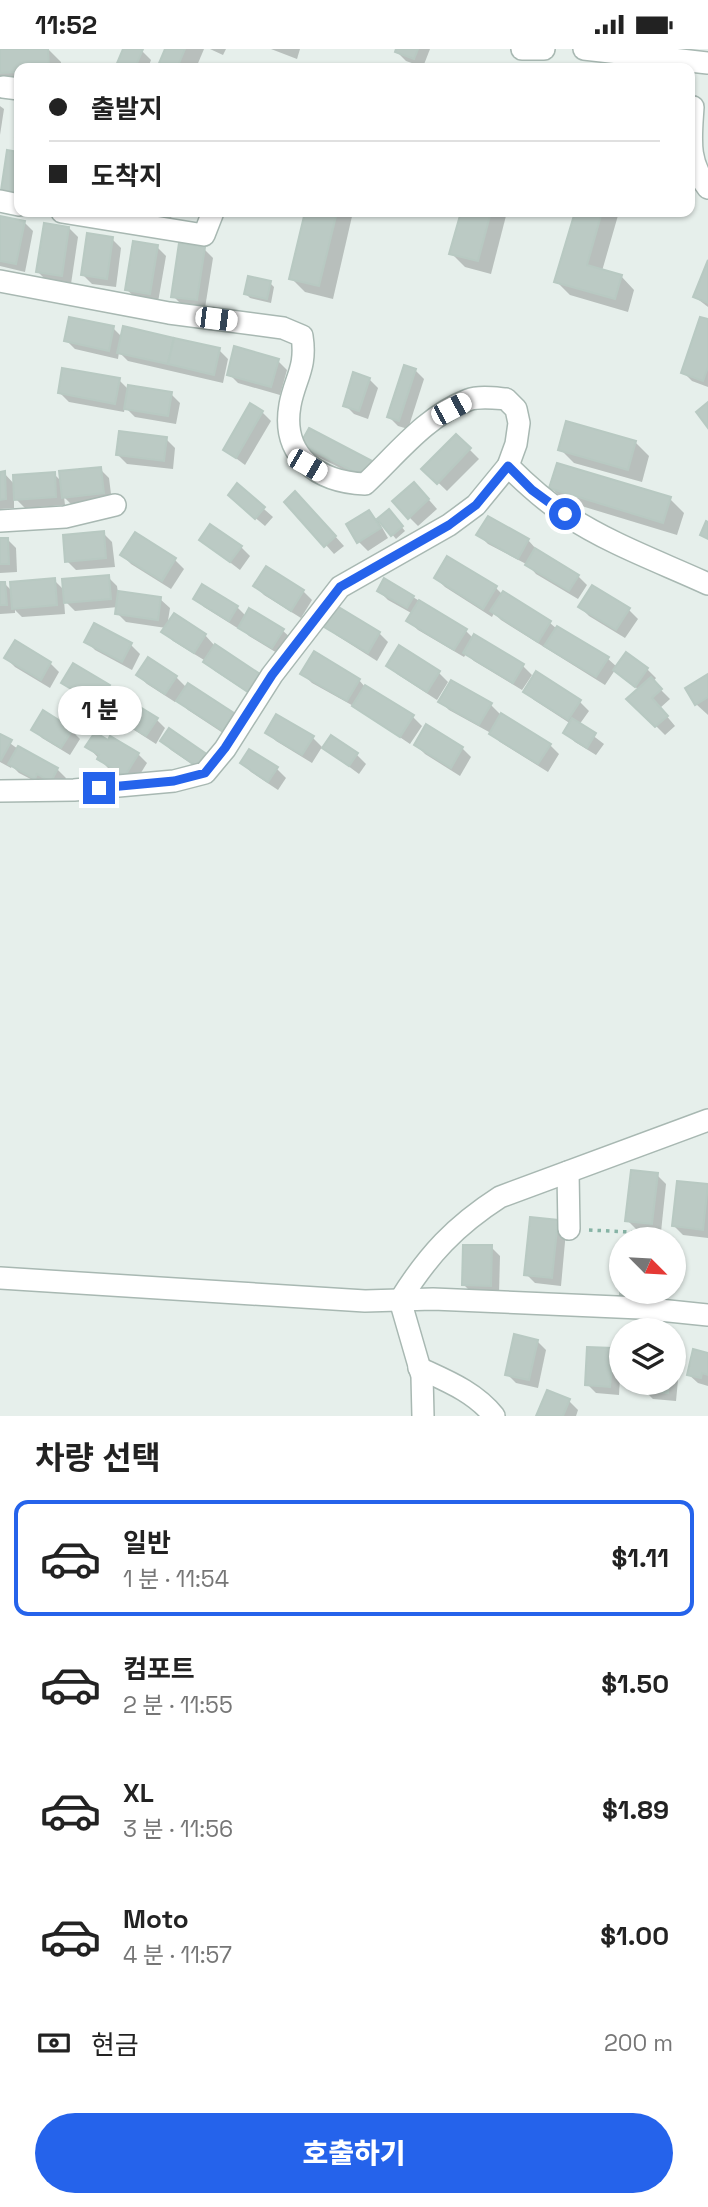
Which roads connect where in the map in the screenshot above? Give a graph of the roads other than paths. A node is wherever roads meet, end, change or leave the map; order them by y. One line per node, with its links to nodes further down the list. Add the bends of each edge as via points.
1 (522, 49): 2 (street)
2 (544, 49)
3 (584, 49): 4 (street)
4 (708, 63)
5 (695, 169): 6 (street)
6 (708, 188)
7 (127, 217): 9 (street)
8 (211, 217): 9 (street, via 204,235)
9 (179, 221)
10 (0, 281): 11 (street, via 169,313 272,326 302,336 305,353 290,406 291,443 307,465 325,475 365,484 432,419 470,399 490,397 506,399 516,409 519,423)
11 (508, 466): 14 (street, via 532,490 587,528); 15 (street, via 476,505 458,518 340,587 205,773 174,781 86,789)
12 (115, 505): 13 (street, via 65,517)
13 (0, 520)
14 (708, 584)
15 (0, 791)
16 (708, 1121): 17 (street)
17 (568, 1172): 18 (street); 20 (street, via 500,1197 469,1217 422,1265)
18 (569, 1229)
19 (0, 1278): 20 (street, via 352,1301)
20 (400, 1300): 21 (street, via 640,1308); 22 (street)
21 (708, 1315)
22 (419, 1368): 23 (street); 24 (street, via 483,1402)
23 (423, 1416)
24 (494, 1416)

